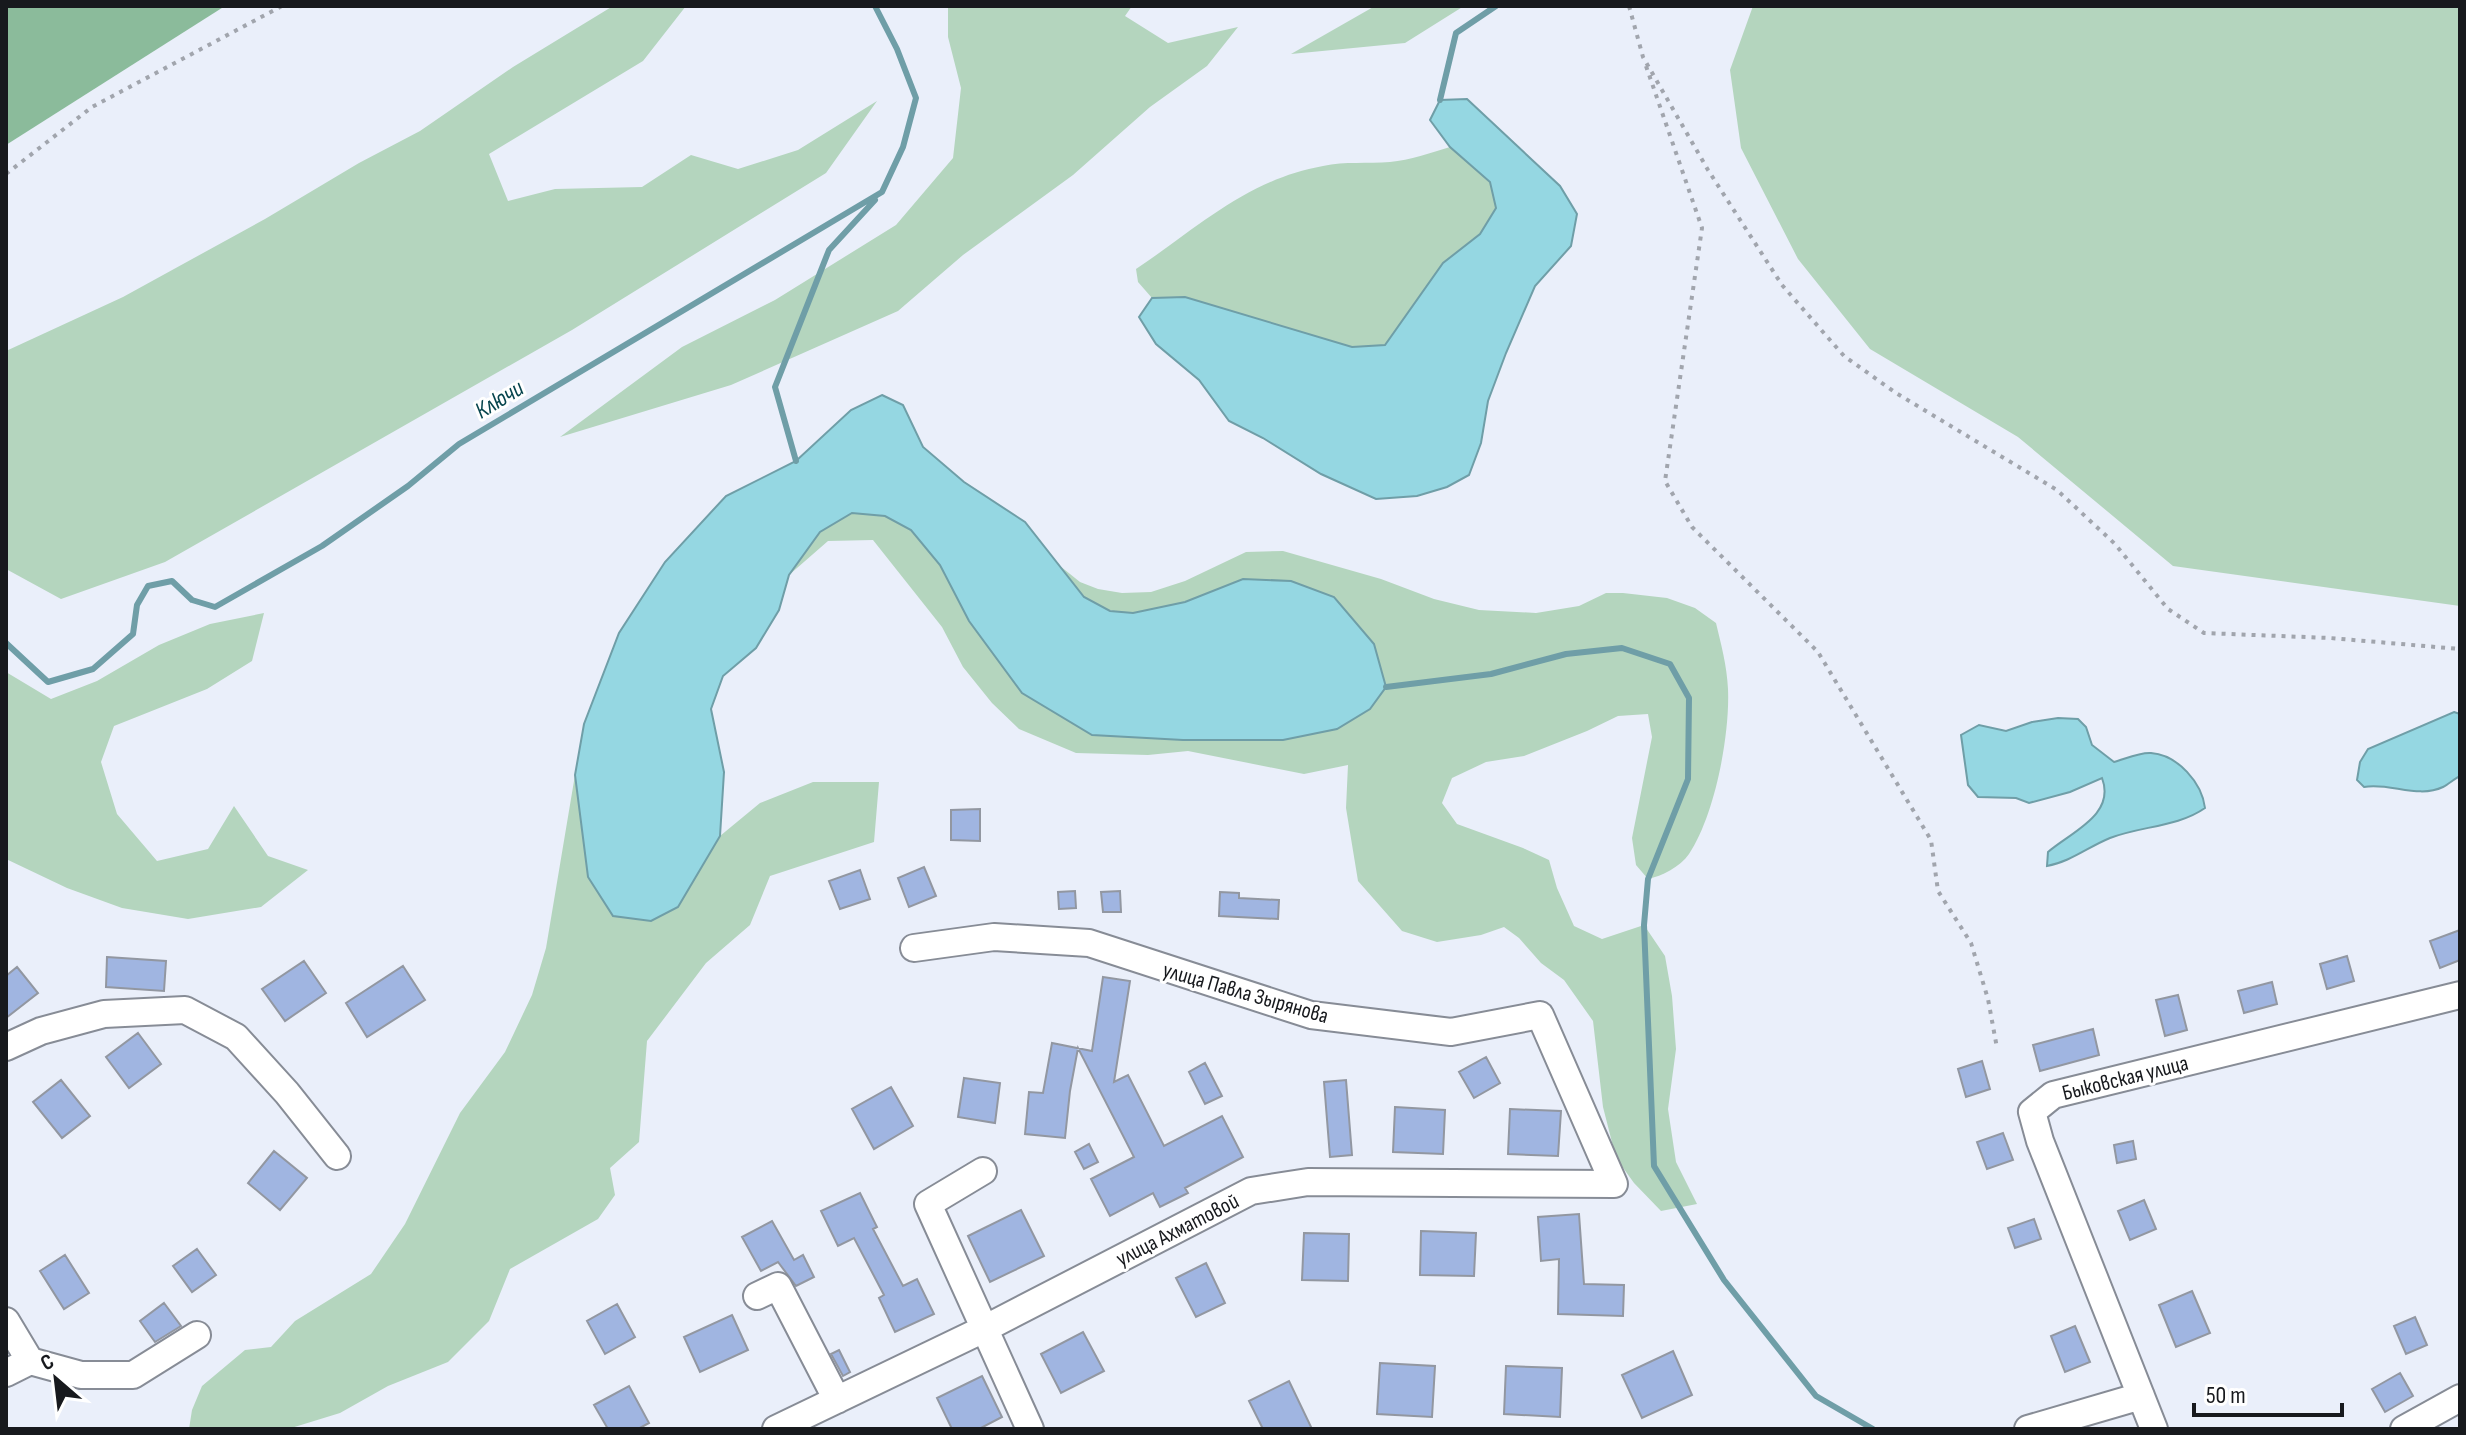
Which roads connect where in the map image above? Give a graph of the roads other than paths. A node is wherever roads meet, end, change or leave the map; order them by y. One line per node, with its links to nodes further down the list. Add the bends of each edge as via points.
1 (914, 948): 6 (street, улица Павла Зырянова, via 994,937 1089,943 1311,1015 1451,1032 1540,1015)
2 (2460, 995): 13 (street, Быковская улица, via 2053,1095 2032,1112)
3 (6, 1047): 4 (street, via 104,1014 185,1010 236,1037)
4 (337, 1156)
5 (983, 1171): 9 (street, via 928,1204)
6 (1614, 1184): 9 (street, улица Ахматовой, via 1308,1182 1251,1191)
7 (757, 1296): 15 (street, via 778,1286)
8 (6, 1321): 11 (street)
9 (984, 1329): 15 (street, улица Ахматовой); 17 (street)
10 (197, 1335): 11 (street, via 133,1375 81,1375)
11 (30, 1361): 12 (street)
12 (6, 1373)
13 (2141, 1396): 18 (street); 19 (street, Быковская улица)
14 (2460, 1398): 20 (street)
15 (837, 1400): 16 (street, улица Ахматовой)
16 (776, 1429)
17 (1030, 1429)
18 (2028, 1429)
19 (2154, 1429)
20 (2404, 1429)

